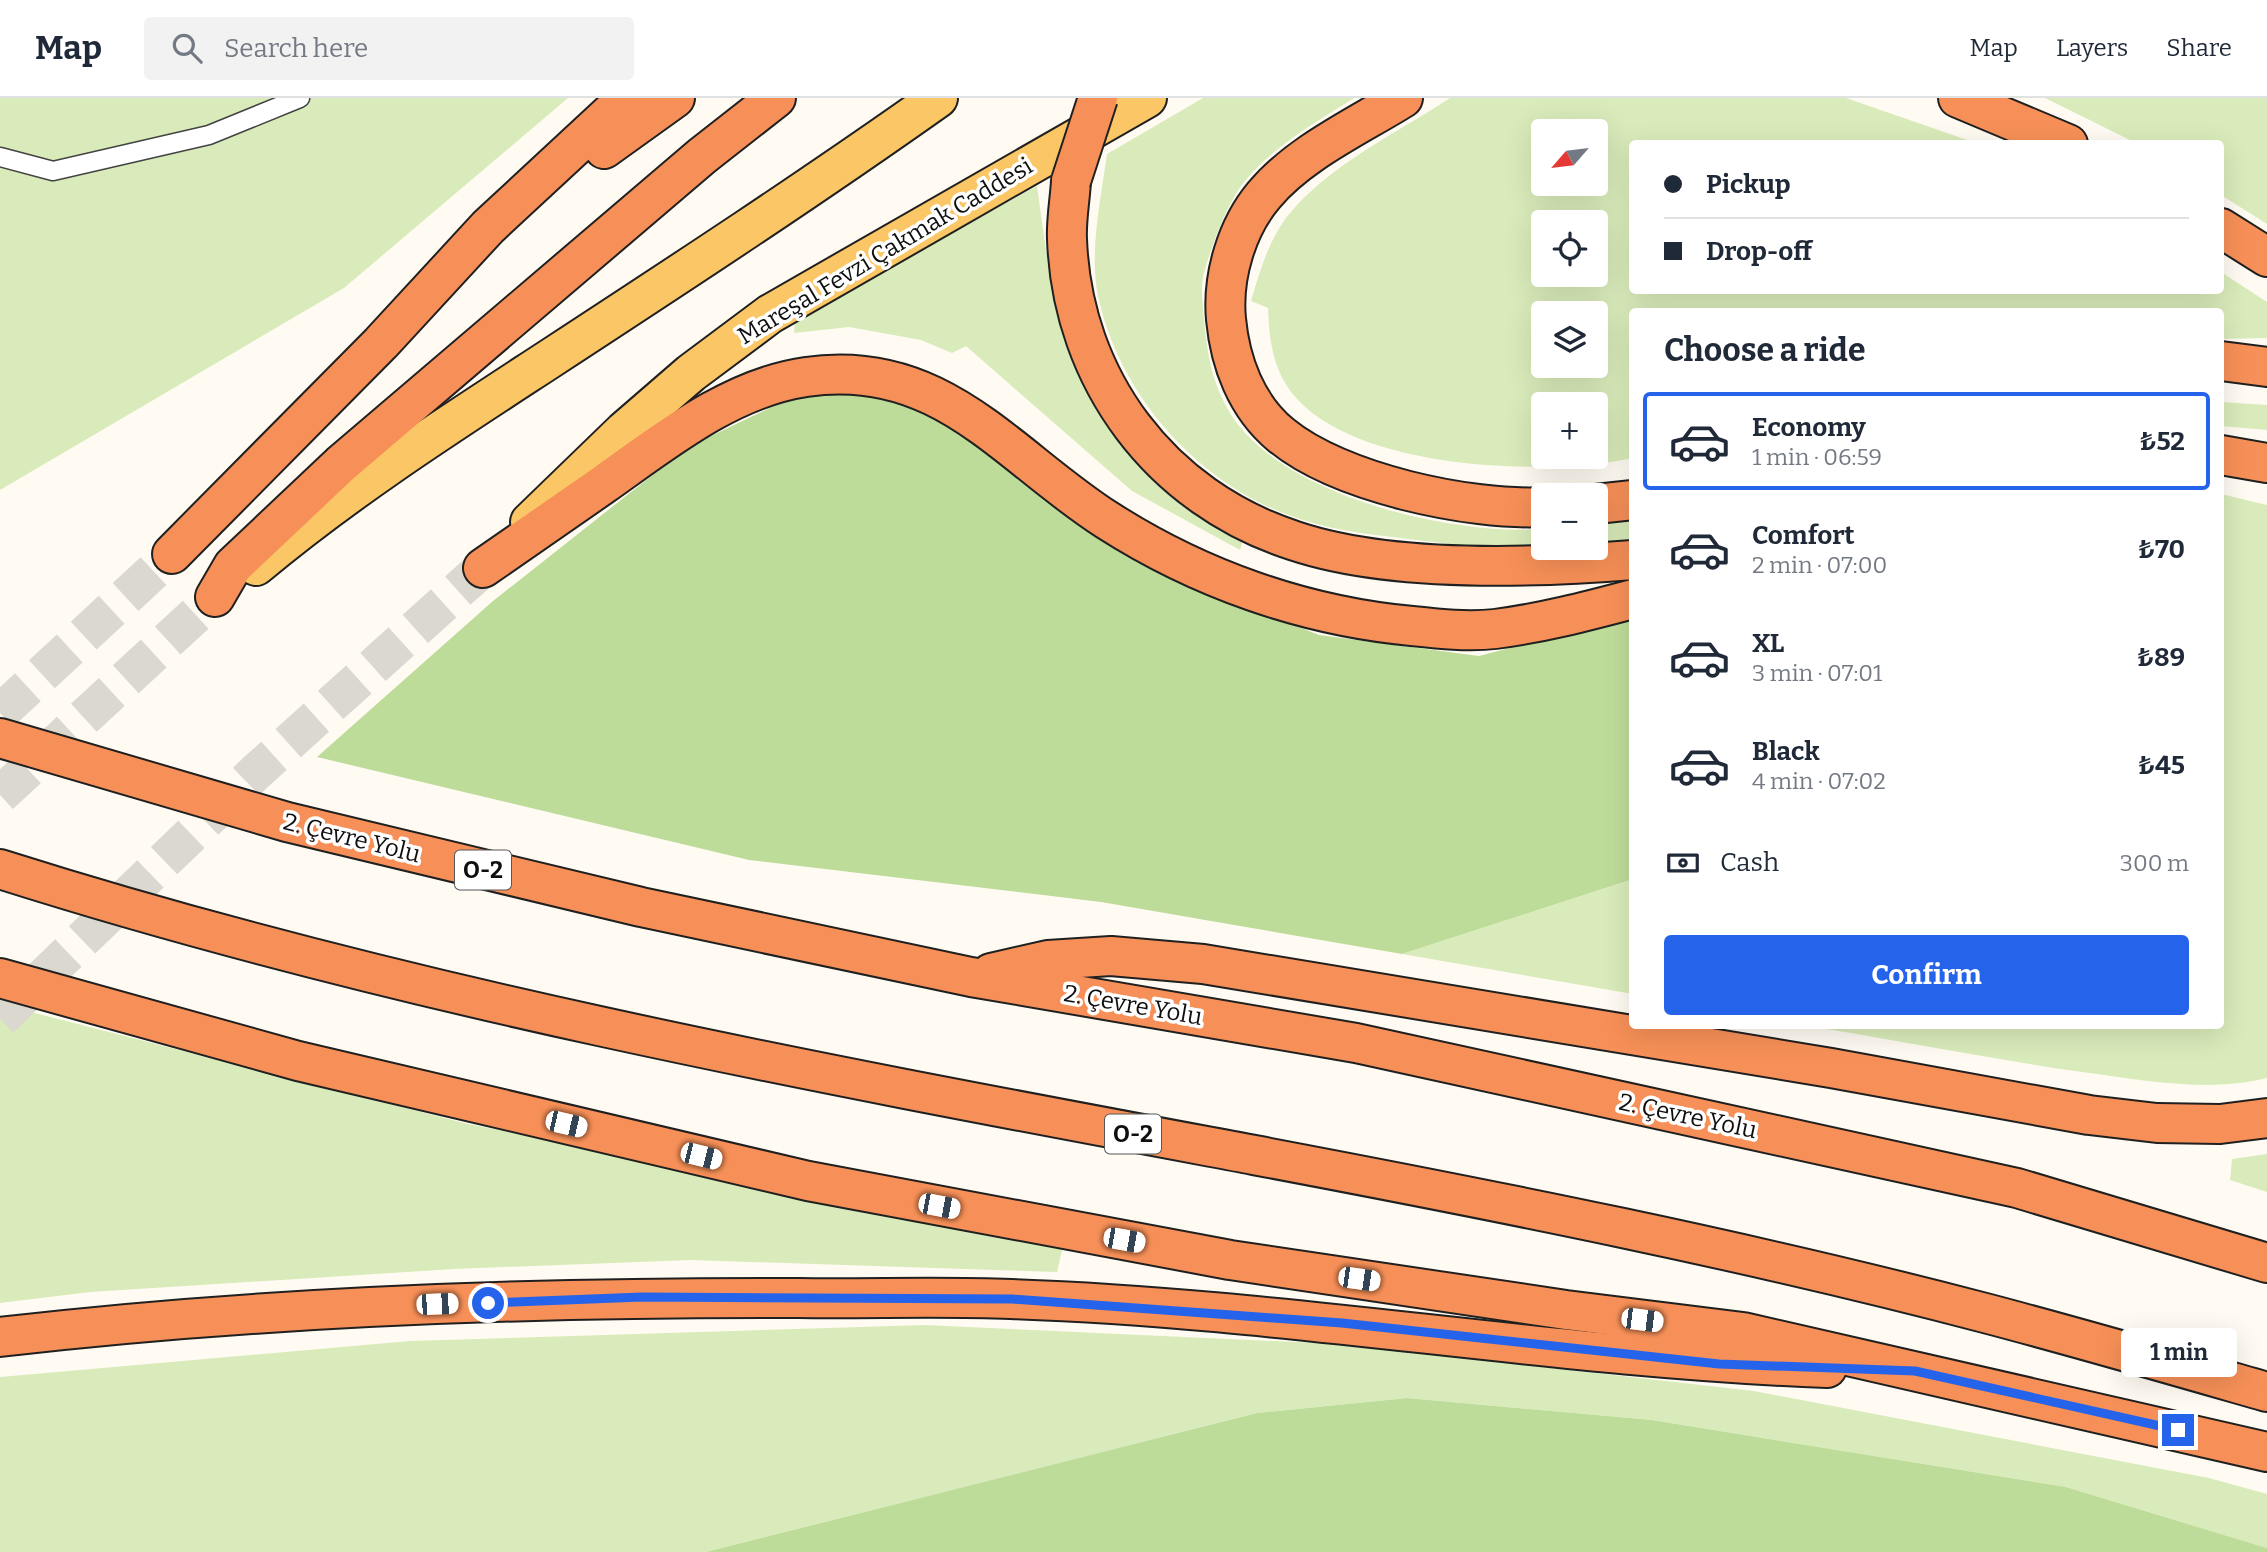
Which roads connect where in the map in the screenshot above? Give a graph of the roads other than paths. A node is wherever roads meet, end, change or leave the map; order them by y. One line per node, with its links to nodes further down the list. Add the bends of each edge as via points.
1 (300, 98): 11 (lane, via 209,135 53,171)
2 (627, 98): 14 (highway, via 488,227)
3 (675, 98): 14 (highway, via 571,176 441,298)
4 (776, 98): 25 (highway, via 369,439 233,566)
5 (938, 98): 25 (main road, via 416,446)
6 (1098, 98): 23 (highway, bridge, via 1072,181 1066,238 1073,297 1094,366 1131,426 1170,469 1251,526 1343,553 1501,566)
7 (1147, 98): 24 (main road, Mareşal Fevzi Çakmak Caddesi, via 769,314 624,431)
8 (1403, 98): 21 (highway, via 1303,161 1264,194 1244,226 1229,264 1225,307 1229,347 1239,379 1280,435 1348,472 1433,496)
9 (1958, 98): 10 (highway)
10 (2058, 140)
11 (0, 156)
12 (2225, 231): 13 (highway)
13 (2267, 257)
14 (381, 343): 22 (highway)
15 (2224, 361): 16 (highway)
16 (2267, 367)
17 (2224, 456): 18 (highway)
18 (2267, 463)
19 (1629, 500): 20 (highway)
20 (1608, 502)
21 (1531, 506)
22 (172, 554)
23 (1629, 560)
24 (483, 568): 26 (highway, via 717,408 761,388 847,374 922,390 999,435 1073,496 1136,538 1203,572 1332,616 1492,629)
25 (215, 597)
26 (1629, 600)
27 (0, 738): 29 (highway, 2. Çevre Yolu / O-2, via 410,853)
28 (0, 869): 35 (highway, O-2, via 131,911 386,978 766,1064 1254,1155 1682,1242 1982,1312)
29 (971, 977): 31 (highway, via 1048,960 1111,956 1203,964 2089,1115 2157,1123 2220,1124); 32 (highway, 2. Çevre Yolu / O-2, via 1356,1043 2017,1188)
30 (0, 978): 34 (highway, via 298,1061 808,1181 1230,1260 1743,1332)
31 (2267, 1118)
32 (2267, 1263)
33 (0, 1337): 34 (highway, via 155,1321 399,1305 642,1297 1012,1299 1342,1323 1719,1364)
34 (1915, 1371): 36 (highway)
35 (2267, 1392)
36 (2267, 1451)

